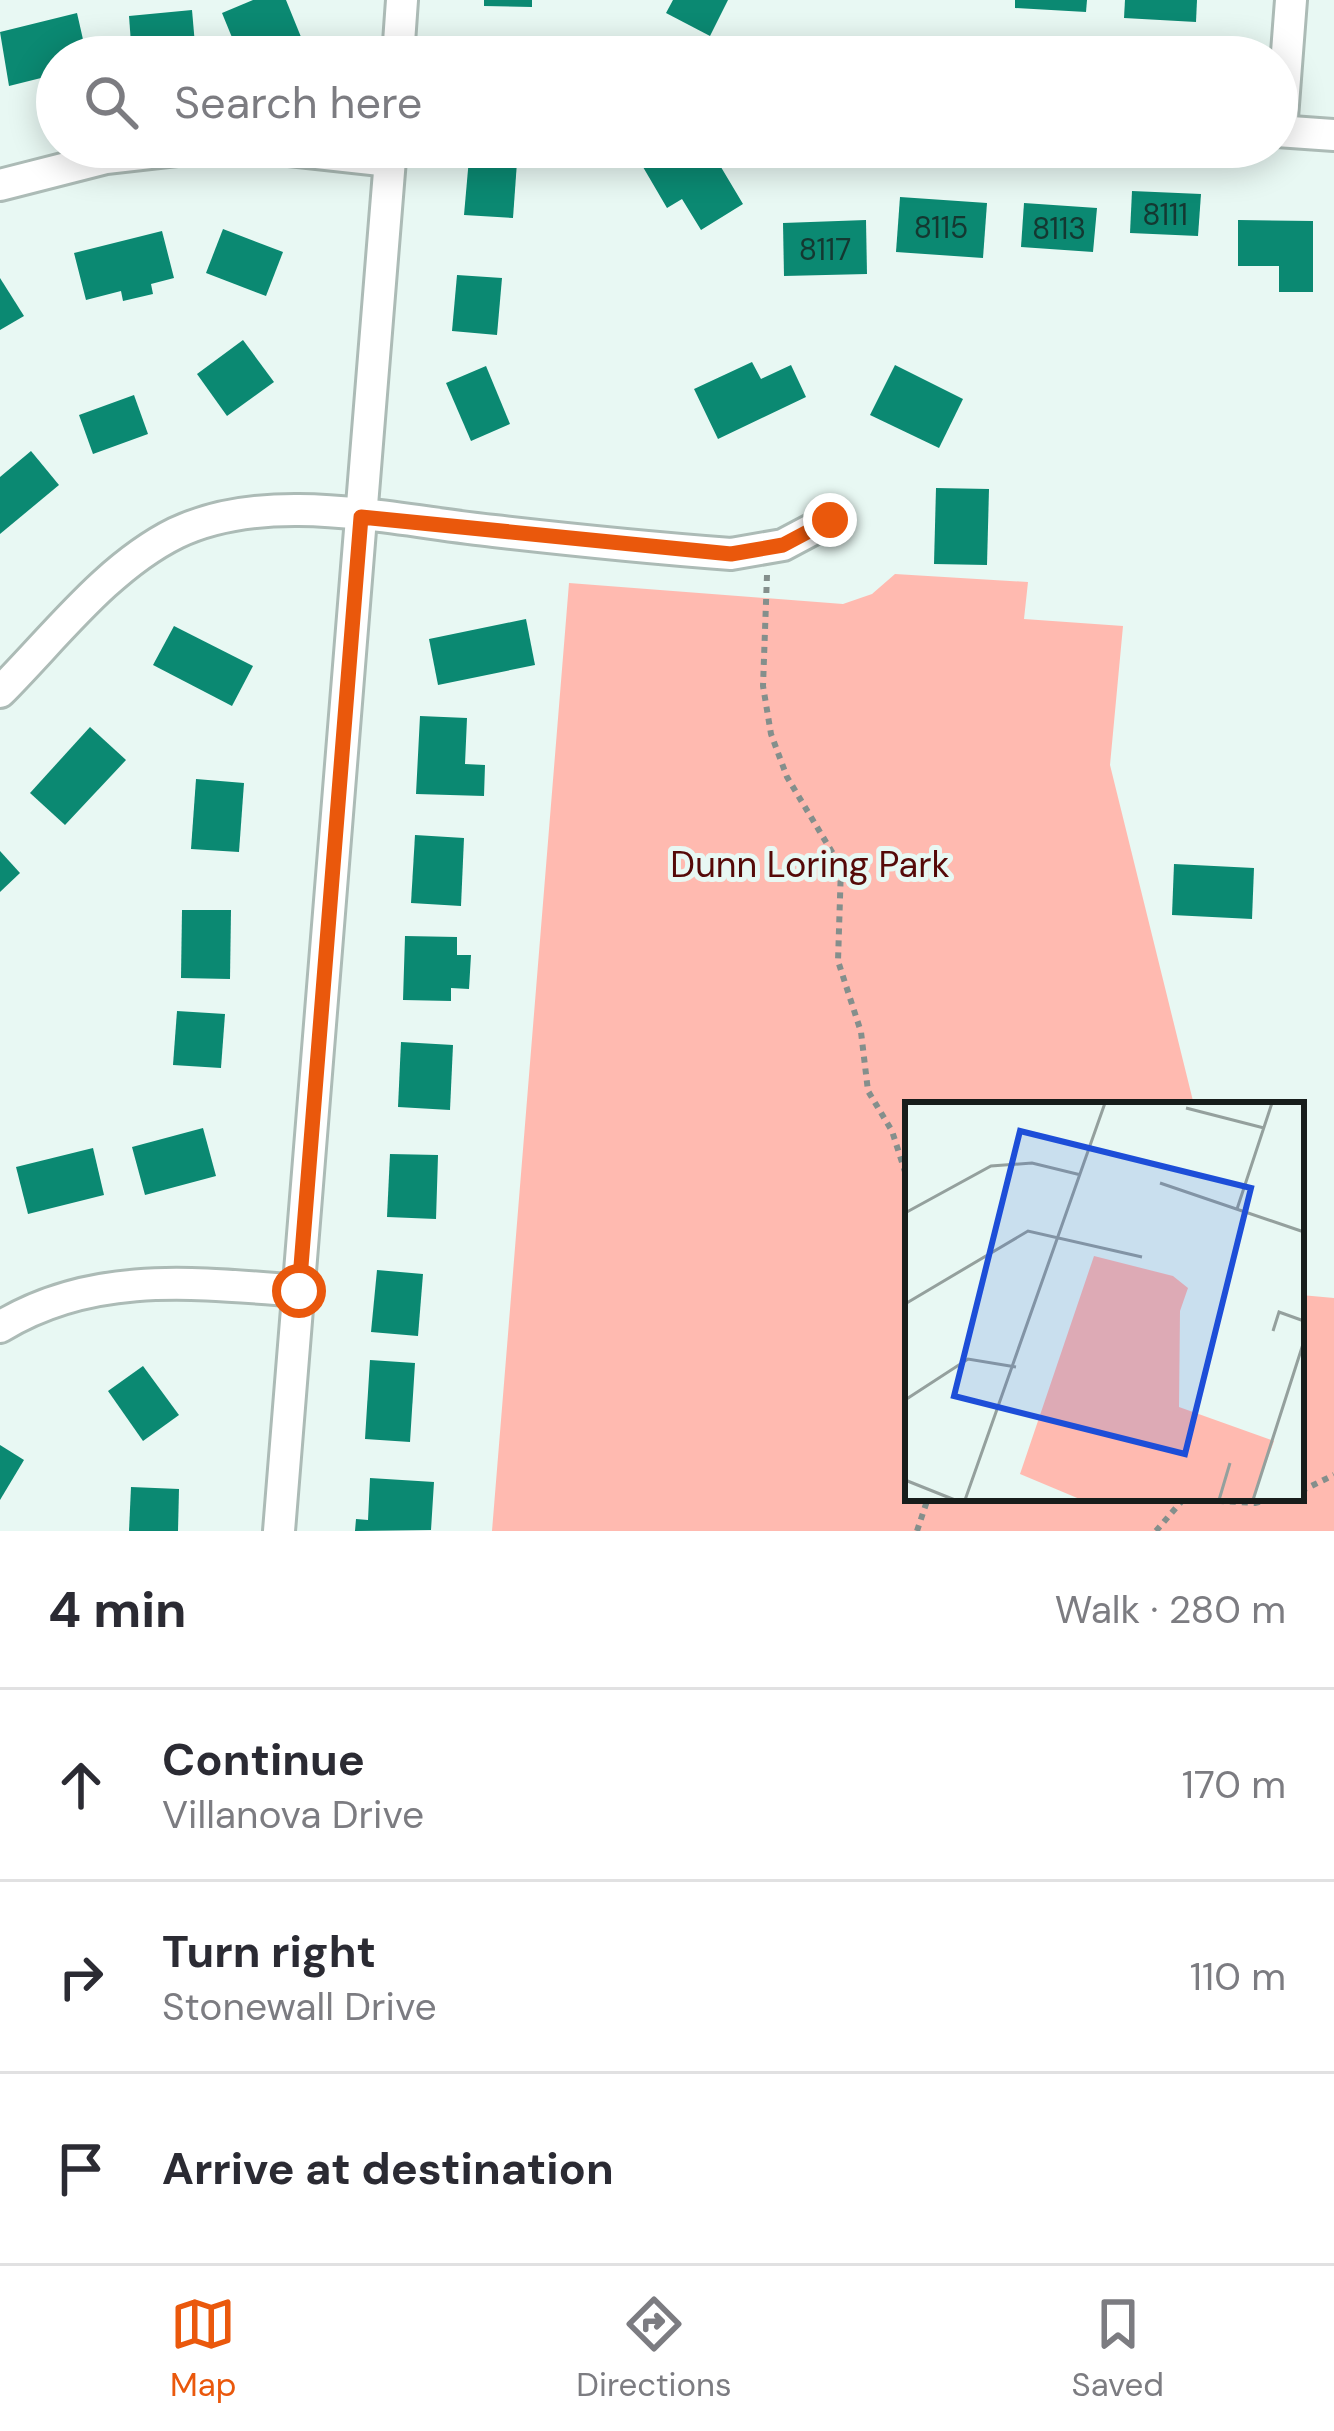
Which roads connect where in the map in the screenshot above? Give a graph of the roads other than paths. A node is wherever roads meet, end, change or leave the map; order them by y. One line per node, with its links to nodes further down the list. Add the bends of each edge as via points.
1 (402, 0): 3 (street)
2 (1291, 0): 4 (street)
3 (399, 36)
4 (1288, 36)
5 (1298, 132): 6 (street)
6 (1334, 135)
7 (67, 168): 9 (street)
8 (389, 168): 10 (street)
9 (0, 185)
10 (361, 517): 11 (street, via 710,552 768,548); 12 (street, via 277,511 178,532 104,586); 13 (street)
11 (830, 520)
12 (0, 692)
13 (299, 1291): 14 (street, via 154,1281 85,1290); 15 (street)
14 (0, 1327)
15 (279, 1531)

